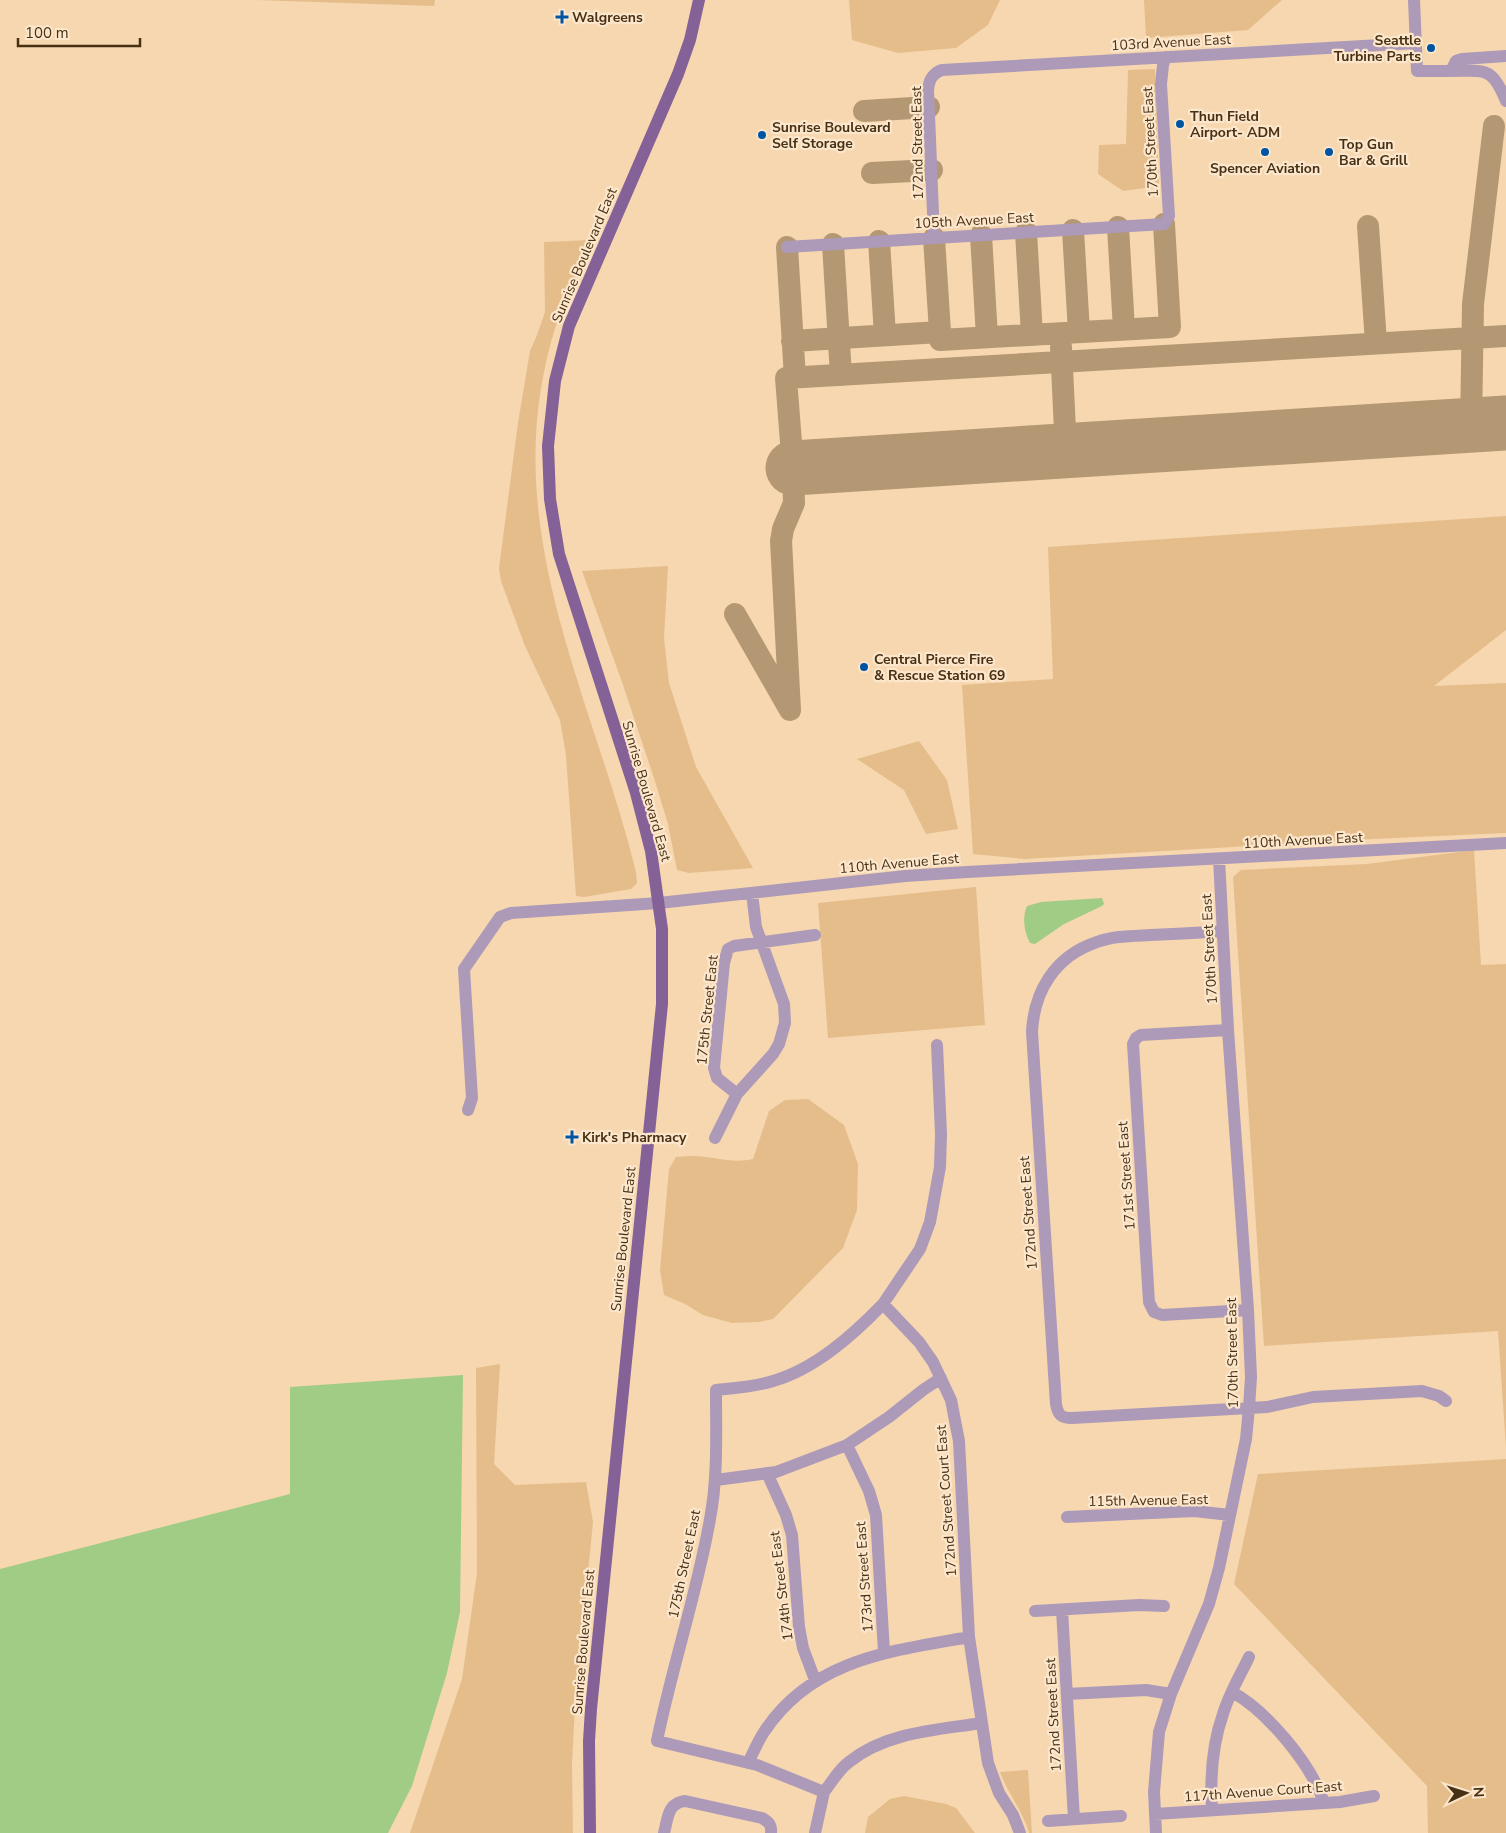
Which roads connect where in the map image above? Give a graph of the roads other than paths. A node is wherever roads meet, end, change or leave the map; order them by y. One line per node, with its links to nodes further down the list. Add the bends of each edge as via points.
1 (699, 0): 15 (main road, Sunrise Boulevard East, via 690,40 671,90 569,326 555,381 548,446 550,499 559,554 636,793)
2 (1414, 0): 3 (street)
3 (1416, 42): 5 (street, 103rd Avenue East); 6 (street, via 1417,71)
4 (1506, 56): 6 (street, via 1462,59 1456,61)
5 (1166, 57): 7 (street, 103rd Avenue East, via 942,70); 9 (street, 170th Street East, via 1161,84 1169,216)
6 (1451, 71): 8 (street, via 1483,71 1489,74 1500,86)
7 (931, 78): 10 (street, 172nd Street East, via 928,90)
8 (1506, 101)
9 (1164, 224): 10 (street, 105th Avenue East)
10 (934, 238): 11 (street, 105th Avenue East)
11 (787, 247)
12 (1506, 843): 13 (street, 110th Avenue East)
13 (1219, 859): 14 (street, 110th Avenue East, via 905,876); 16 (street, 170th Street East)
14 (752, 893): 15 (street, 110th Avenue East); 18 (street)
15 (660, 903): 22 (street, 110th Avenue East, via 511,913 500,917 464,969 472,1098); 54 (main road, Sunrise Boulevard East, via 662,1004 591,1709)
16 (1222, 931): 19 (street, 170th Street East); 28 (street, 172nd Street East, via 1123,937 1096,942 1077,951 1056,968 1046,983 1035,1008 1032,1032 1056,1404 1060,1415 1072,1418)
17 (815, 935): 18 (street)
18 (760, 942): 21 (street, via 784,1004 785,1023 773,1054); 21 (street, 175th Street East, via 728,949 724,963 714,1068 717,1078)
19 (1228, 1030): 25 (street, 170th Street East); 25 (street, 171st Street East, via 1145,1035 1136,1038 1133,1044 1149,1302 1154,1312 1162,1316)
20 (937, 1045): 24 (street, via 941,1150 930,1222 920,1249)
21 (737, 1094): 23 (street)
22 (468, 1110)
23 (715, 1138)
24 (883, 1304): 26 (street, 172nd Street Court East, via 919,1342); 31 (street, 175th Street East, via 859,1329 788,1377 716,1390)
25 (1248, 1310): 28 (street, 170th Street East)
26 (941, 1378): 29 (street); 37 (street, 172nd Street Court East, via 950,1400 959,1442)
27 (1446, 1401): 28 (street, via 1422,1391 1313,1397)
28 (1250, 1408): 32 (street, 170th Street East)
29 (847, 1445): 30 (street); 38 (street, 173rd Street East, via 869,1491 876,1515)
30 (767, 1474): 31 (street); 40 (street, 174th Street East, via 792,1535 799,1627)
31 (716, 1480): 45 (street, 175th Street East, via 702,1562 657,1741)
32 (1230, 1515): 33 (street, 115th Avenue East, via 1194,1511); 43 (street, 170th Street East, via 1209,1604)
33 (1067, 1517)
34 (1164, 1606): 35 (street)
35 (1062, 1610): 36 (street); 42 (street, 172nd Street East)
36 (1035, 1611)
37 (969, 1637): 38 (street); 44 (street, 172nd Street Court East)
38 (884, 1652): 40 (street)
39 (1249, 1657): 41 (street)
40 (815, 1680): 45 (street, via 763,1732)
41 (1232, 1692): 48 (street, via 1253,1705 1270,1722 1314,1779); 49 (street, via 1222,1714 1212,1760)
42 (1067, 1694): 43 (street, via 1146,1690); 52 (street, 172nd Street East)
43 (1171, 1694): 50 (street, 170th Street East, via 1156,1752)
44 (982, 1723): 46 (street, via 897,1737 866,1750 847,1763); 58 (street, 172nd Street Court East, via 992,1777)
45 (748, 1763): 46 (street)
46 (824, 1792): 57 (street)
47 (1374, 1796): 48 (street, 117th Avenue Court East)
48 (1324, 1803): 49 (street, 117th Avenue Court East)
49 (1212, 1810): 50 (street, 117th Avenue Court East)
50 (1155, 1814): 59 (street, 170th Street East)
51 (1121, 1816): 52 (street)
52 (1074, 1819): 53 (street)
53 (1048, 1821)
54 (590, 1833)
55 (664, 1833): 56 (street, via 670,1808 685,1801 762,1818 769,1822)
56 (771, 1833)
57 (815, 1833)
58 (1020, 1833)
59 (1156, 1833)

